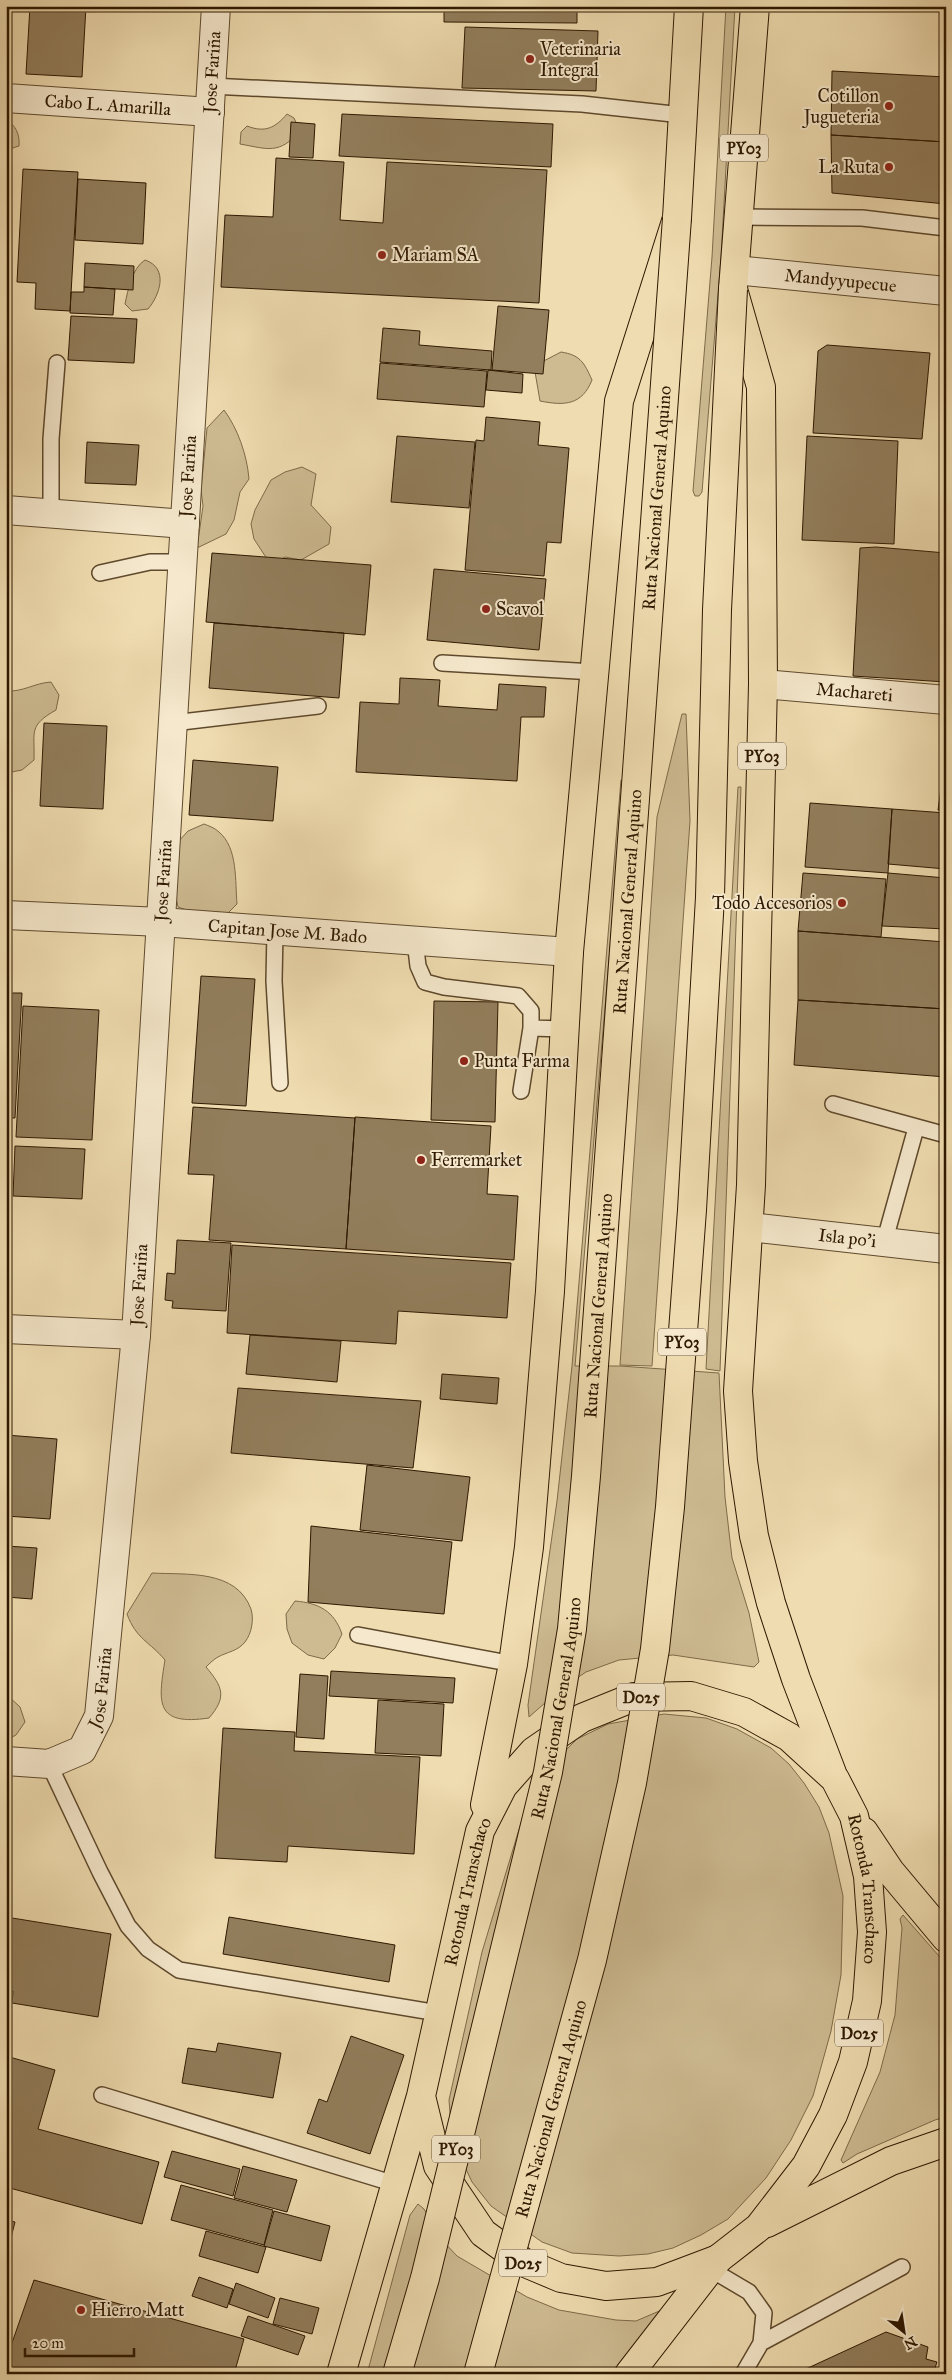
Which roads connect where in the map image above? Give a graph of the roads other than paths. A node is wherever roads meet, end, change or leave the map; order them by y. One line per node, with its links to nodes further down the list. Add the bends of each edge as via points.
1 (216, 6): 5 (street, Jose Fariña)
2 (689, 6): 6 (highway, Ruta Nacional General Aquino / PY03)
3 (755, 6): 7 (highway, Ruta Nacional General Aquino / PY03)
4 (6, 98): 5 (street, Cabo L. Amarilla)
5 (210, 99): 6 (lane, via 582,104); 15 (street, Jose Fariña)
6 (682, 115): 8 (highway, Ruta Nacional General Aquino / PY03)
7 (739, 217): 9 (lane, via 862,218); 10 (highway, Ruta Nacional General Aquino / PY03)
8 (677, 218): 19 (highway, Ruta Nacional General Aquino / PY03, via 619,401); 59 (highway, Ruta Nacional General Aquino / PY03, bridge, via 587,1466 572,1629 548,1772 425,2278)
9 (946, 228)
10 (734, 280): 11 (street, Mandyyupecue); 20 (highway, Ruta Nacional General Aquino / PY03, via 761,387); 60 (highway, Ruta Nacional General Aquino / PY03, bridge, via 717,610 707,955 670,1508 655,1649 632,1783 592,1960)
11 (946, 291)
12 (57, 363): 14 (lane, via 51,439)
13 (6, 510): 14 (street)
14 (51, 514): 15 (street)
15 (185, 524): 16 (street, Jose Fariña)
16 (182, 562): 17 (lane, via 150,562); 23 (street, Jose Fariña)
17 (100, 573)
18 (442, 663): 19 (lane)
19 (594, 672): 28 (highway, Ruta Nacional General Aquino / PY03)
20 (763, 684): 21 (street, Machareti); 36 (highway, Ruta Nacional General Aquino / PY03, via 752,1185)
21 (946, 700)
22 (318, 706): 23 (lane)
23 (173, 724): 25 (street, Jose Fariña)
24 (6, 915): 25 (street, Capitan Jose M. Bado)
25 (161, 922): 26 (street, Capitan Jose M. Bado); 40 (street, Jose Fariña)
26 (275, 931): 27 (street, Capitan Jose M. Bado); 31 (lane, via 274,982)
27 (415, 941): 28 (street, Capitan Jose M. Bado); 29 (lane, via 418,966 425,982 518,996 531,1011)
28 (569, 952): 30 (highway, Ruta Nacional General Aquino / PY03)
29 (530, 1028): 30 (lane); 32 (lane)
30 (564, 1029): 42 (highway, Ruta Nacional General Aquino / PY03, via 538,1443 529,1547)
31 (280, 1083)
32 (521, 1091)
33 (833, 1104): 34 (lane)
34 (916, 1128): 35 (lane); 37 (lane)
35 (946, 1135)
36 (748, 1227): 37 (street, Isla po'i); 45 (highway, Ruta Nacional General Aquino / PY03, via 738,1391 744,1470 754,1536 771,1603 796,1679)
37 (884, 1242): 38 (street, Isla po'i)
38 (946, 1250)
39 (6, 1329): 40 (street)
40 (136, 1335): 44 (street, Jose Fariña, via 99,1716 82,1750)
41 (358, 1635): 42 (lane)
42 (513, 1664): 47 (highway, Ruta Nacional General Aquino / PY03)
43 (6, 1760): 44 (street)
44 (49, 1764): 49 (lane, via 128,1926 148,1950 179,1970)
45 (835, 1779): 46 (highway, Rotonda Transchaco / D025); 47 (highway, Rotonda Transchaco / D025, via 790,1737 744,1712 691,1696 634,1698 582,1718 534,1751 503,1786)
46 (854, 1816): 48 (highway, D025, via 890,1871); 54 (highway, Rotonda Transchaco / D025, via 868,1876 872,1932 867,2001 853,2062 829,2124 806,2166)
47 (480, 1831): 49 (highway, Rotonda Transchaco / D025)
48 (946, 1938)
49 (438, 2014): 51 (highway, Rotonda Transchaco / D025)
50 (102, 2095): 53 (lane)
51 (421, 2096): 53 (highway, PY03); 55 (highway, Rotonda Transchaco / D025, via 438,2166 483,2233 523,2262 561,2278 606,2286 657,2282)
52 (946, 2142): 54 (highway, D025, via 891,2160)
53 (396, 2184): 58 (highway, PY03)
54 (759, 2227): 55 (highway, Rotonda Transchaco / D025)
55 (714, 2264): 57 (lane, via 749,2292 764,2313); 61 (highway)
56 (902, 2266): 57 (lane)
57 (761, 2343): 62 (lane)
58 (340, 2374)
59 (397, 2374)
60 (478, 2374)
61 (629, 2374)
62 (743, 2374)

